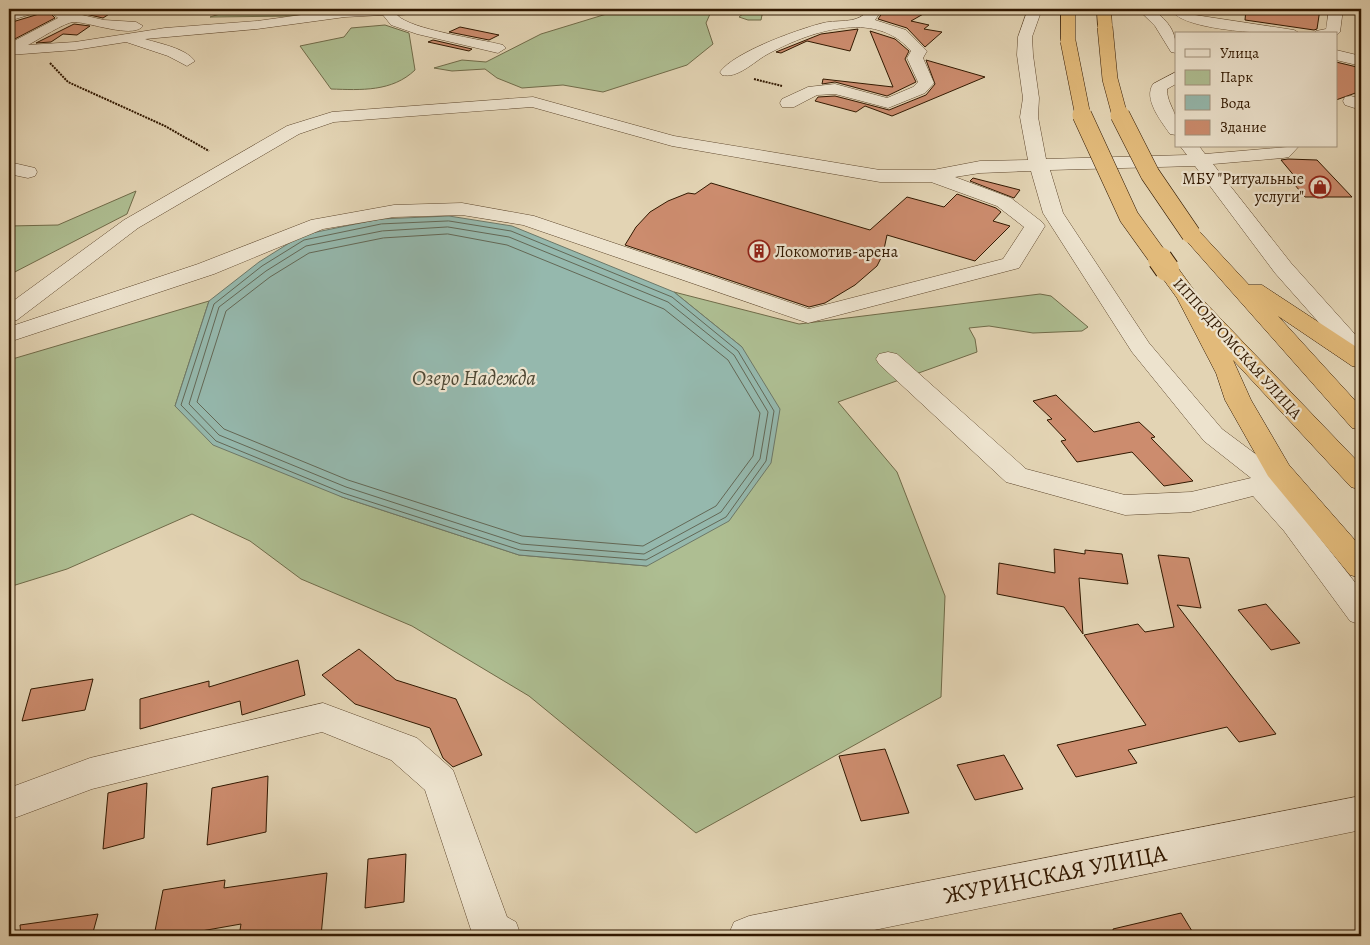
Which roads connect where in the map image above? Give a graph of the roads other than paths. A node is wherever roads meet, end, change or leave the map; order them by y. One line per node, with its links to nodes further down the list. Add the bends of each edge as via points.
1 (33, 9): 12 (street)
2 (434, 9): 10 (street)
3 (875, 9): 13 (street, via 872,16)
4 (1035, 9): 32 (street, via 1025,37 1025,55 1032,141)
5 (1068, 9): 37 (highway, ИППОДРОМСКАЯ УЛИЦА, bridge, via 1068,41 1080,109 1129,217)
6 (1104, 9): 36 (highway, bridge, via 1107,64 1117,108 1127,132 1157,185)
7 (1146, 9): 15 (street)
8 (1181, 9): 18 (street, via 1181,14 1192,20)
9 (1336, 9): 19 (street)
10 (387, 12): 16 (street, via 345,13 257,25); 21 (street, via 396,22)
11 (68, 13): 14 (street); 16 (street); 22 (street)
12 (9, 17)
13 (863, 22): 26 (street, via 827,26 786,40 751,56); 28 (street, via 906,35 919,51 915,58 926,83 919,90 888,103 835,89 814,90)
14 (9, 30)
15 (1168, 31): 17 (street); 20 (street)
16 (134, 32): 22 (street, via 75,46); 24 (street, via 135,42 173,53)
17 (1187, 32)
18 (1279, 32)
19 (1333, 32)
20 (1175, 47)
21 (498, 48)
22 (9, 50)
23 (1338, 55): 25 (street)
24 (187, 61)
25 (1361, 61)
26 (728, 72)
27 (1175, 78): 29 (street, via 1159,87 1158,96)
28 (788, 103)
29 (1175, 129)
30 (1288, 148): 31 (street, via 1282,153)
31 (1193, 153): 32 (street); 39 (street, via 1283,268)
32 (1040, 164): 35 (street, via 980,167); 46 (street, via 1053,213 1140,347 1213,435)
33 (9, 168): 34 (street)
34 (28, 172)
35 (933, 176): 38 (street, via 880,176 672,141 533,102 332,117 293,130 131,224); 40 (street, via 1004,202 1035,226 1011,263 808,316 527,220 462,209 394,211 318,224 206,269)
36 (1212, 258): 43 (highway, via 1262,296); 44 (highway)
37 (1188, 298): 45 (highway, ИППОДРОМСКАЯ УЛИЦА); 46 (highway, via 1228,373 1238,400 1278,470)
38 (9, 315)
39 (1350, 330): 41 (street)
40 (9, 335)
41 (1361, 355)
42 (888, 359): 48 (street, via 1016,476 1124,505 1191,502 1259,485 1294,524)
43 (1361, 361)
44 (1361, 422)
45 (1361, 481)
46 (1308, 507): 47 (highway)
47 (1361, 567)
48 (1361, 613)
49 (9, 804): 51 (street, via 90,774 323,717 404,749 440,781 491,931)
50 (1361, 813): 52 (street, ЖУРИНСКАЯ УЛИЦА)
51 (501, 936)
52 (749, 936)

